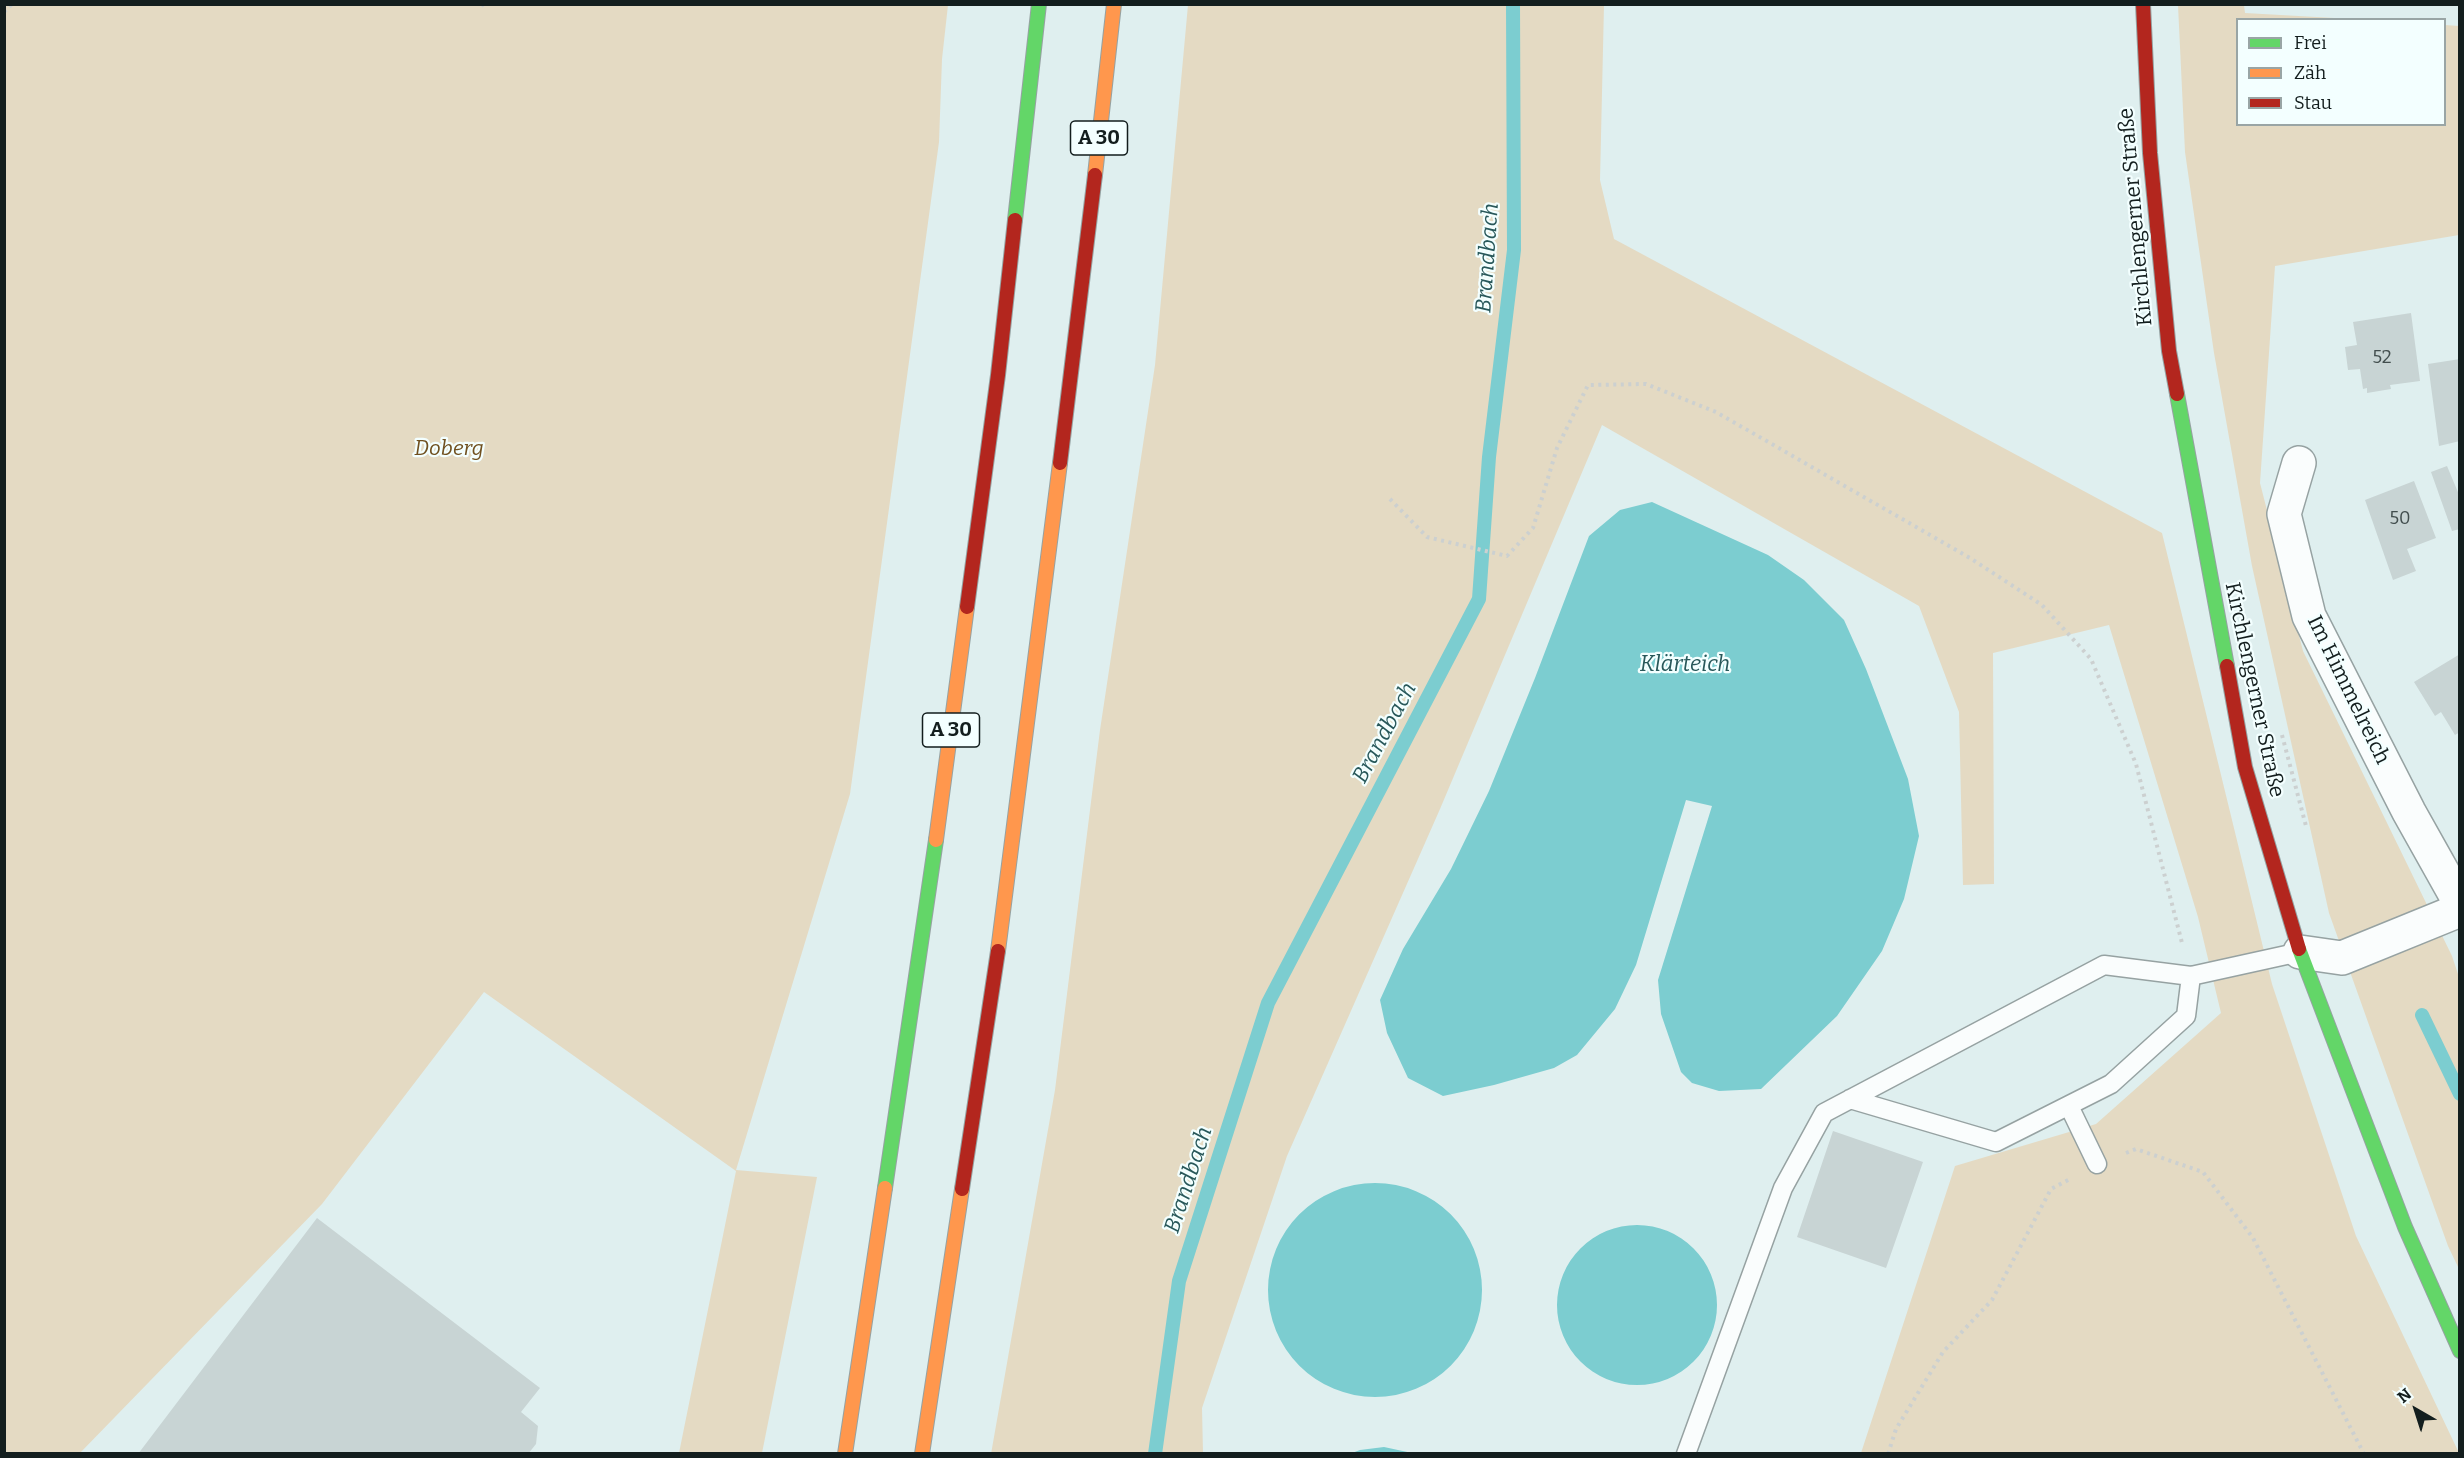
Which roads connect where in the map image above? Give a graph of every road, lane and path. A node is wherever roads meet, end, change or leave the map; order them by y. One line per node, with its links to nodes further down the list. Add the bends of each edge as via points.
1 (12, 4): 5 (path)
2 (1039, 4): 18 (main road, A 30, via 998,375 927,914)
3 (1114, 4): 19 (main road, A 30, via 998,950)
4 (2143, 4): 12 (main road, Kirchlengerner Straße, via 2150,153 2169,351 2245,766)
5 (4, 12)
6 (2299, 463): 10 (street, Im Himmelreich, via 2284,514 2309,616)
7 (1390, 500): 13 (path, via 1427,537 1507,556 1533,528 1557,448 1588,385 1646,384 1716,412 1970,558 2042,605 2091,659 2136,764)
8 (2281, 732): 9 (path)
9 (2308, 834)
10 (2460, 903)
11 (2460, 910): 12 (street, via 2342,958)
12 (2300, 952): 13 (lane); 17 (main road, Kirchlengerner Straße, via 2406,1227)
13 (2191, 976): 14 (lane, via 2104,965); 15 (lane, via 2186,1016 2111,1084)
14 (1850, 1099): 15 (lane, via 1996,1142); 20 (lane, via 1824,1113 1783,1188)
15 (2069, 1106): 16 (lane)
16 (2097, 1164): 21 (path, via 2051,1189 1992,1300 1943,1352 1896,1429); 22 (path, via 2136,1149 2203,1172 2253,1238)
17 (2460, 1351)
18 (845, 1454)
19 (922, 1454)
20 (1686, 1454)
21 (1888, 1454)
22 (2364, 1454)

